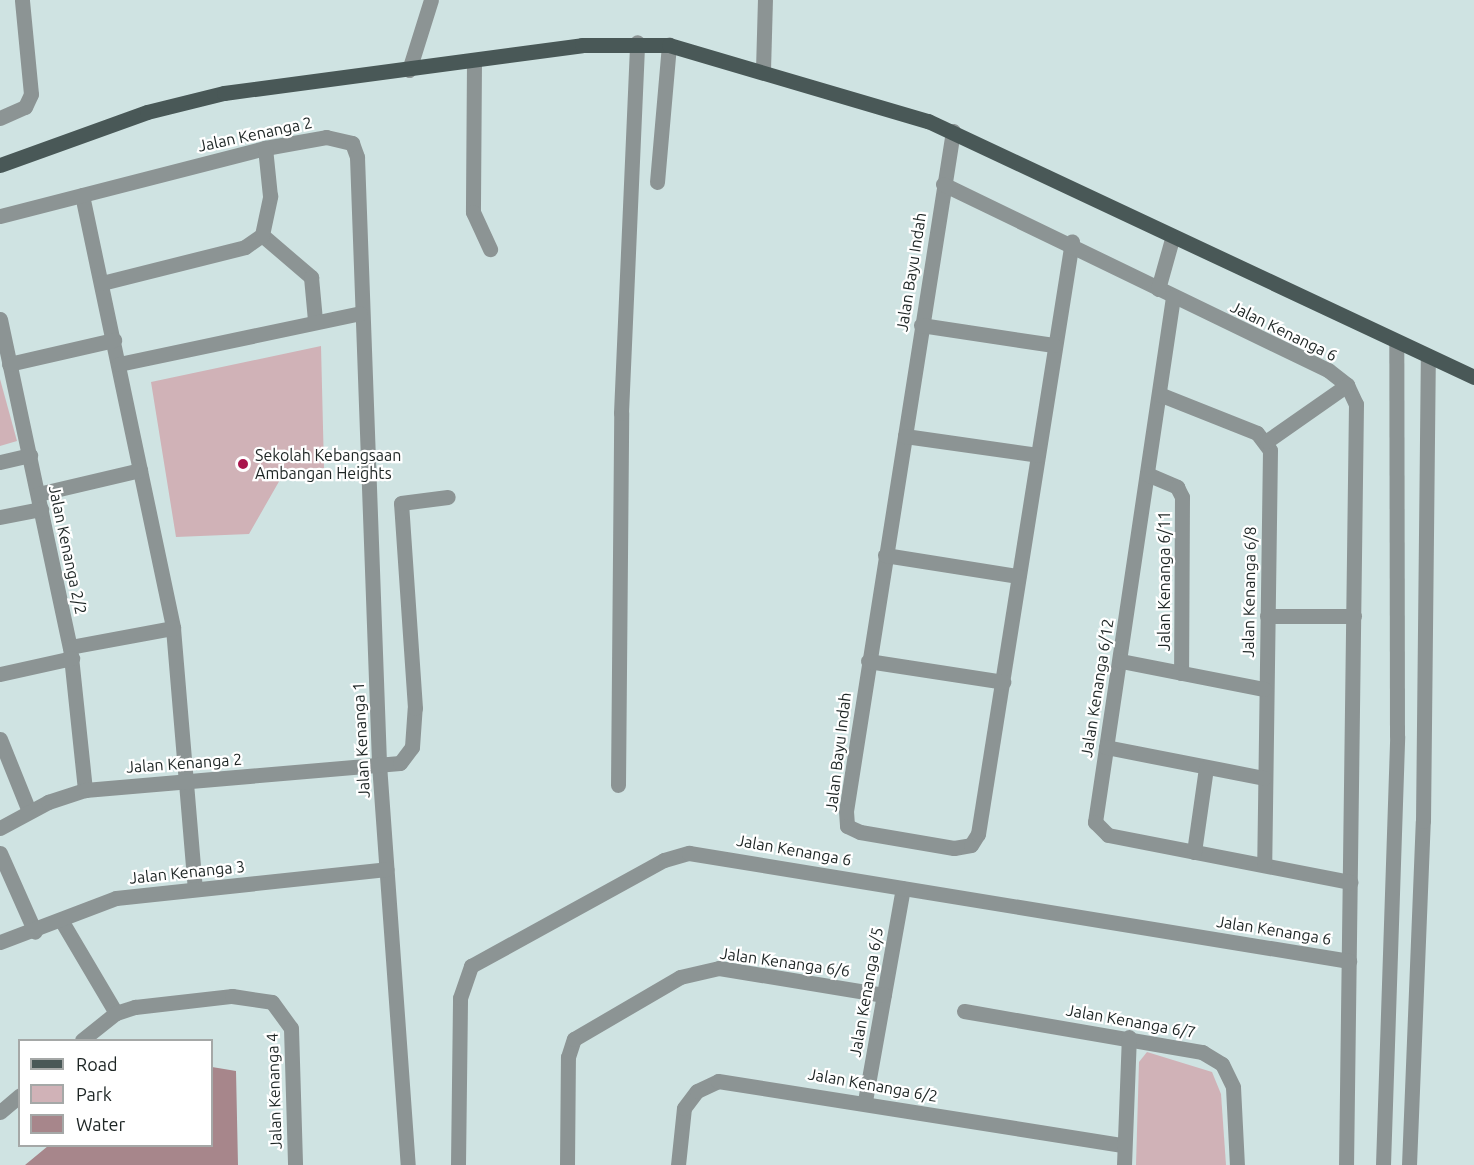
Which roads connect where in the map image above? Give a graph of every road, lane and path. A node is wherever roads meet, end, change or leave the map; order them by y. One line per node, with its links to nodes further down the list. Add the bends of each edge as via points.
1 (22, 0): 9 (street, via 31,94 25,107)
2 (431, 0): 7 (street)
3 (765, 0): 8 (street)
4 (638, 42): 5 (main road); 6 (main road); 65 (street, via 621,413)
5 (669, 45): 8 (main road); 13 (street)
6 (474, 61): 7 (main road); 20 (street, via 473,212)
7 (409, 70): 12 (main road, via 224,93 147,112)
8 (763, 70): 10 (main road)
9 (0, 118)
10 (953, 131): 14 (street, Jalan Bayu Indah); 18 (main road)
11 (265, 148): 15 (street, Jalan Kenanga 2); 17 (street, via 270,196); 24 (street, Jalan Kenanga 2, via 326,137 352,143 357,157)
12 (0, 165)
13 (657, 182)
14 (943, 184): 19 (street, Jalan Kenanga 6); 27 (street, Jalan Bayu Indah)
15 (82, 195): 16 (street, Jalan Kenanga 2); 21 (street)
16 (0, 216)
17 (262, 235): 21 (street, via 245,247); 25 (street, via 311,277)
18 (1172, 239): 22 (street); 29 (main road)
19 (1072, 241): 22 (street, Jalan Kenanga 6); 30 (street, Jalan Bayu Indah)
20 (490, 249)
21 (102, 283): 28 (street)
22 (1158, 289): 23 (street, Jalan Kenanga 6)
23 (1173, 297): 35 (street, Jalan Kenanga 6, via 1328,370); 36 (street, Jalan Kenanga 6/12)
24 (360, 313): 25 (street); 61 (street, Jalan Kenanga 1)
25 (315, 320): 33 (street)
26 (0, 324): 32 (street, Jalan Kenanga 2/2)
27 (921, 326): 30 (street); 37 (street, Jalan Bayu Indah)
28 (114, 340): 32 (street); 33 (street)
29 (1396, 342): 31 (main road); 97 (street, via 1397,736)
30 (1054, 345): 40 (street, Jalan Bayu Indah)
31 (1428, 356): 34 (main road); 98 (street, via 1423,821)
32 (9, 363): 39 (street, Jalan Kenanga 2/2)
33 (119, 364): 42 (street)
34 (1474, 377)
35 (1347, 385): 38 (street); 49 (street, Jalan Kenanga 6, via 1358,425)
36 (1159, 394): 38 (street); 43 (street, Jalan Kenanga 6/12)
37 (905, 436): 40 (street); 47 (street, Jalan Bayu Indah)
38 (1267, 441): 50 (street, Jalan Kenanga 6/8)
39 (30, 455): 41 (street); 45 (street, Jalan Kenanga 2/2)
40 (1038, 455): 48 (street, Jalan Bayu Indah)
41 (0, 462)
42 (140, 470): 45 (street); 51 (street)
43 (1147, 474): 54 (street, Jalan Kenanga 6/12); 55 (street, Jalan Kenanga 6/11, via 1177,487 1182,497)
44 (448, 497): 61 (street, Jalan Kenanga 2, via 401,503 414,666 414,735 400,763)
45 (40, 501): 46 (street); 52 (street, Jalan Kenanga 2/2)
46 (0, 516)
47 (885, 555): 48 (street); 53 (street, Jalan Bayu Indah)
48 (1018, 576): 57 (street, Jalan Bayu Indah)
49 (1354, 615): 50 (street); 73 (street, Jalan Kenanga 6)
50 (1267, 616): 58 (street, Jalan Kenanga 6/8)
51 (173, 628): 52 (street); 64 (street)
52 (71, 652): 56 (street); 66 (street, Jalan Kenanga 2/2)
53 (868, 661): 57 (street); 57 (street, Jalan Bayu Indah, via 847,826 954,848 971,845 978,834)
54 (1121, 661): 55 (street); 60 (street, Jalan Kenanga 6/12)
55 (1181, 673): 58 (street)
56 (0, 674)
57 (1003, 682)
58 (1264, 689): 63 (street, Jalan Kenanga 6/8)
59 (0, 739): 67 (street)
60 (1106, 747): 62 (street); 69 (street, Jalan Kenanga 6/12, via 1096,807 1100,830)
61 (379, 764): 64 (street, Jalan Kenanga 2); 72 (street, Jalan Kenanga 1)
62 (1206, 768): 63 (street); 69 (street)
63 (1264, 778): 71 (street, Jalan Kenanga 6/8)
64 (189, 781): 66 (street, Jalan Kenanga 2); 74 (street)
65 (618, 785)
66 (86, 790): 67 (street, Jalan Kenanga 2)
67 (29, 811): 68 (street, Jalan Kenanga 2)
68 (0, 828)
69 (1194, 852): 71 (street, Jalan Kenanga 6/12)
70 (0, 854): 77 (street)
71 (1264, 864): 73 (street, Jalan Kenanga 6/12)
72 (386, 869): 74 (street, Jalan Kenanga 3); 90 (street, Jalan Kenanga 1)
73 (1350, 882): 79 (street, Jalan Kenanga 6)
74 (195, 888): 76 (street, Jalan Kenanga 3, via 116,898)
75 (903, 888): 79 (street, Jalan Kenanga 6); 80 (street, Jalan Kenanga 6/5); 91 (street, Jalan Kenanga 6, via 689,853 664,860 498,947 471,966 462,982)
76 (61, 920): 77 (street, Jalan Kenanga 3); 82 (street)
77 (35, 932): 78 (street, Jalan Kenanga 3)
78 (0, 942)
79 (1349, 960): 96 (street)
80 (884, 995): 86 (street, Jalan Kenanga 6/5); 92 (street, Jalan Kenanga 6/6, via 719,968 680,977 650,992 574,1039 568,1057)
81 (964, 1011): 83 (street, Jalan Kenanga 6/7)
82 (116, 1013): 84 (street); 89 (street, Jalan Kenanga 4, via 232,996 272,1002 285,1013 291,1028)
83 (1130, 1037): 88 (street); 95 (street, Jalan Kenanga 6/7, via 1202,1052 1222,1065 1237,1114)
84 (84, 1039)
85 (18, 1097): 87 (street)
86 (865, 1101): 88 (street, Jalan Kenanga 6/2); 93 (street, Jalan Kenanga 6/2, via 717,1081 697,1090 684,1108)
87 (0, 1112)
88 (1124, 1145): 94 (street)
89 (295, 1165)
90 (408, 1165)
91 (458, 1165)
92 (567, 1165)
93 (678, 1165)
94 (1124, 1165)
95 (1237, 1165)
96 (1346, 1165)
97 (1383, 1165)
98 (1409, 1165)

